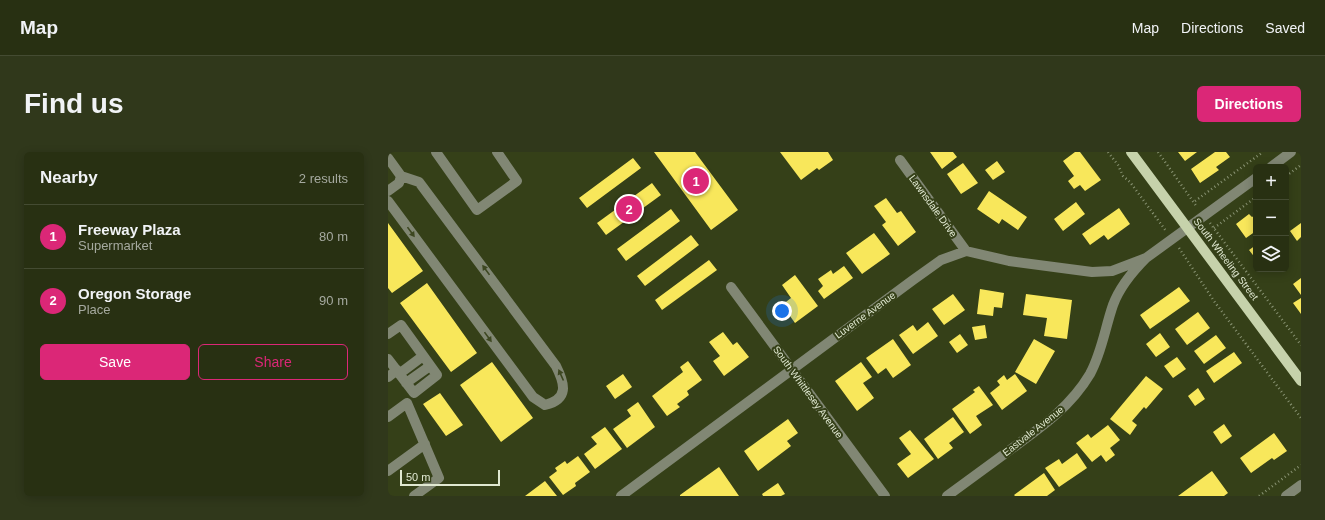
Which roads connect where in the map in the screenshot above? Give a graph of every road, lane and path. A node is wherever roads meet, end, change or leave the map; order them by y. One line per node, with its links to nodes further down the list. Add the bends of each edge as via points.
1 (436, 152): 2 (street, via 477,210 517,181)
2 (497, 152)
3 (1108, 152): 22 (path, via 1123,176)
4 (1131, 152): 20 (main road, South Wheeling Street)
5 (1158, 152): 18 (path)
6 (1263, 152): 18 (path)
7 (1291, 152): 10 (street)
8 (388, 158): 13 (street)
9 (900, 160): 23 (street, Lawnsdale Drive)
10 (1275, 164)
11 (1301, 165): 12 (path)
12 (1289, 174)
13 (401, 176): 15 (street, via 399,183); 17 (street, one-way to 13, via 533,397 545,405 555,402 563,393 564,381 556,366 419,182)
14 (1253, 180): 19 (street, Eastvale Avenue)
15 (388, 191)
16 (1253, 199): 21 (path)
17 (388, 201)
18 (1195, 201): 19 (path)
19 (1204, 216): 20 (street, Eastvale Avenue); 21 (path)
20 (1188, 228): 22 (street, Eastvale Avenue); 33 (main road, South Wheeling Street)
21 (1214, 228): 27 (path)
22 (1172, 239): 24 (street, Eastvale Avenue); 35 (path, via 1214,301)
23 (966, 251): 24 (street, Luverne Avenue, via 1008,261 1092,272 1117,270); 30 (street, Luverne Avenue, via 948,256 933,265)
24 (1146, 258): 43 (street, Eastvale Avenue, via 1127,279 1113,304 1106,334 1096,360 1075,395 1049,421)
25 (731, 287): 30 (street, South Whittlesey Avenue)
26 (388, 334): 28 (street, via 401,325)
27 (1301, 345)
28 (423, 356): 31 (street); 31 (street, via 437,375 414,393)
29 (388, 359): 31 (street)
30 (792, 369): 41 (street, Luverne Avenue); 42 (street, South Whittlesey Avenue)
31 (398, 372): 32 (street)
32 (388, 376)
33 (1301, 381)
34 (388, 417): 36 (street, via 407,403)
35 (1301, 418)
36 (425, 444): 38 (street); 40 (street, via 439,478)
37 (1301, 465): 44 (path)
38 (388, 471)
39 (1301, 485): 45 (street)
40 (414, 496)
41 (621, 496)
42 (886, 496)
43 (947, 496)
44 (1259, 496)
45 (1286, 496)

